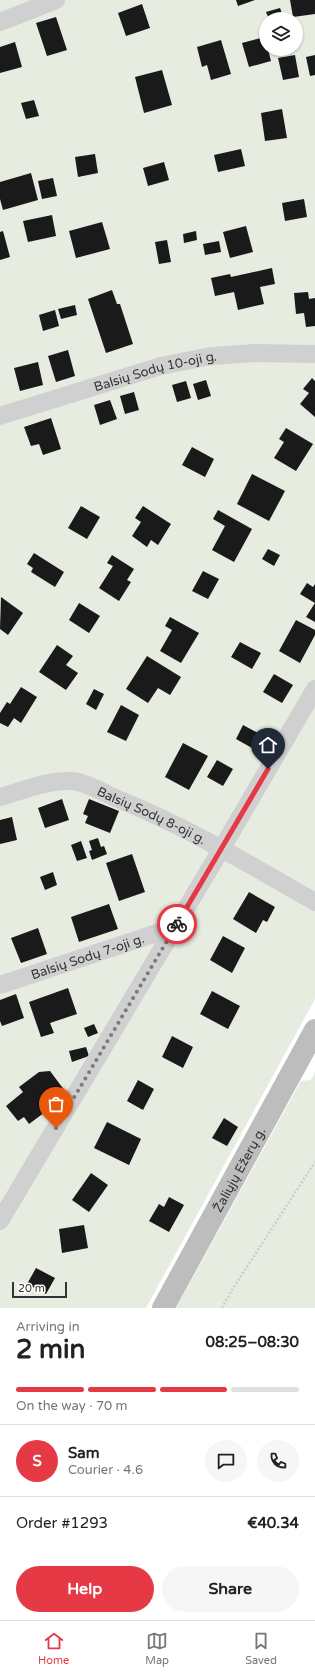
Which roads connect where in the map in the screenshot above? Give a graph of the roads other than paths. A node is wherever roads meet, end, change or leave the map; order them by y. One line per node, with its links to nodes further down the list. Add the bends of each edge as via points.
1 (56, 0): 2 (street)
2 (0, 22)
3 (315, 354): 4 (street, Balsių Sodų 10-oji g., via 255,353 204,358 161,366)
4 (0, 416)
5 (315, 689): 7 (street)
6 (0, 797): 7 (street, Balsių Sodų 8-oji g., via 51,782 73,781 127,802)
7 (222, 848): 8 (street, Balsių Sodų 8-oji g.); 9 (street)
8 (315, 902)
9 (175, 927): 10 (street, Balsių Sodų 7-oji g.); 12 (street)
10 (0, 986)
11 (315, 1030): 13 (main road, Žaliųjų Ežerų g.)
12 (0, 1221)
13 (163, 1308)

